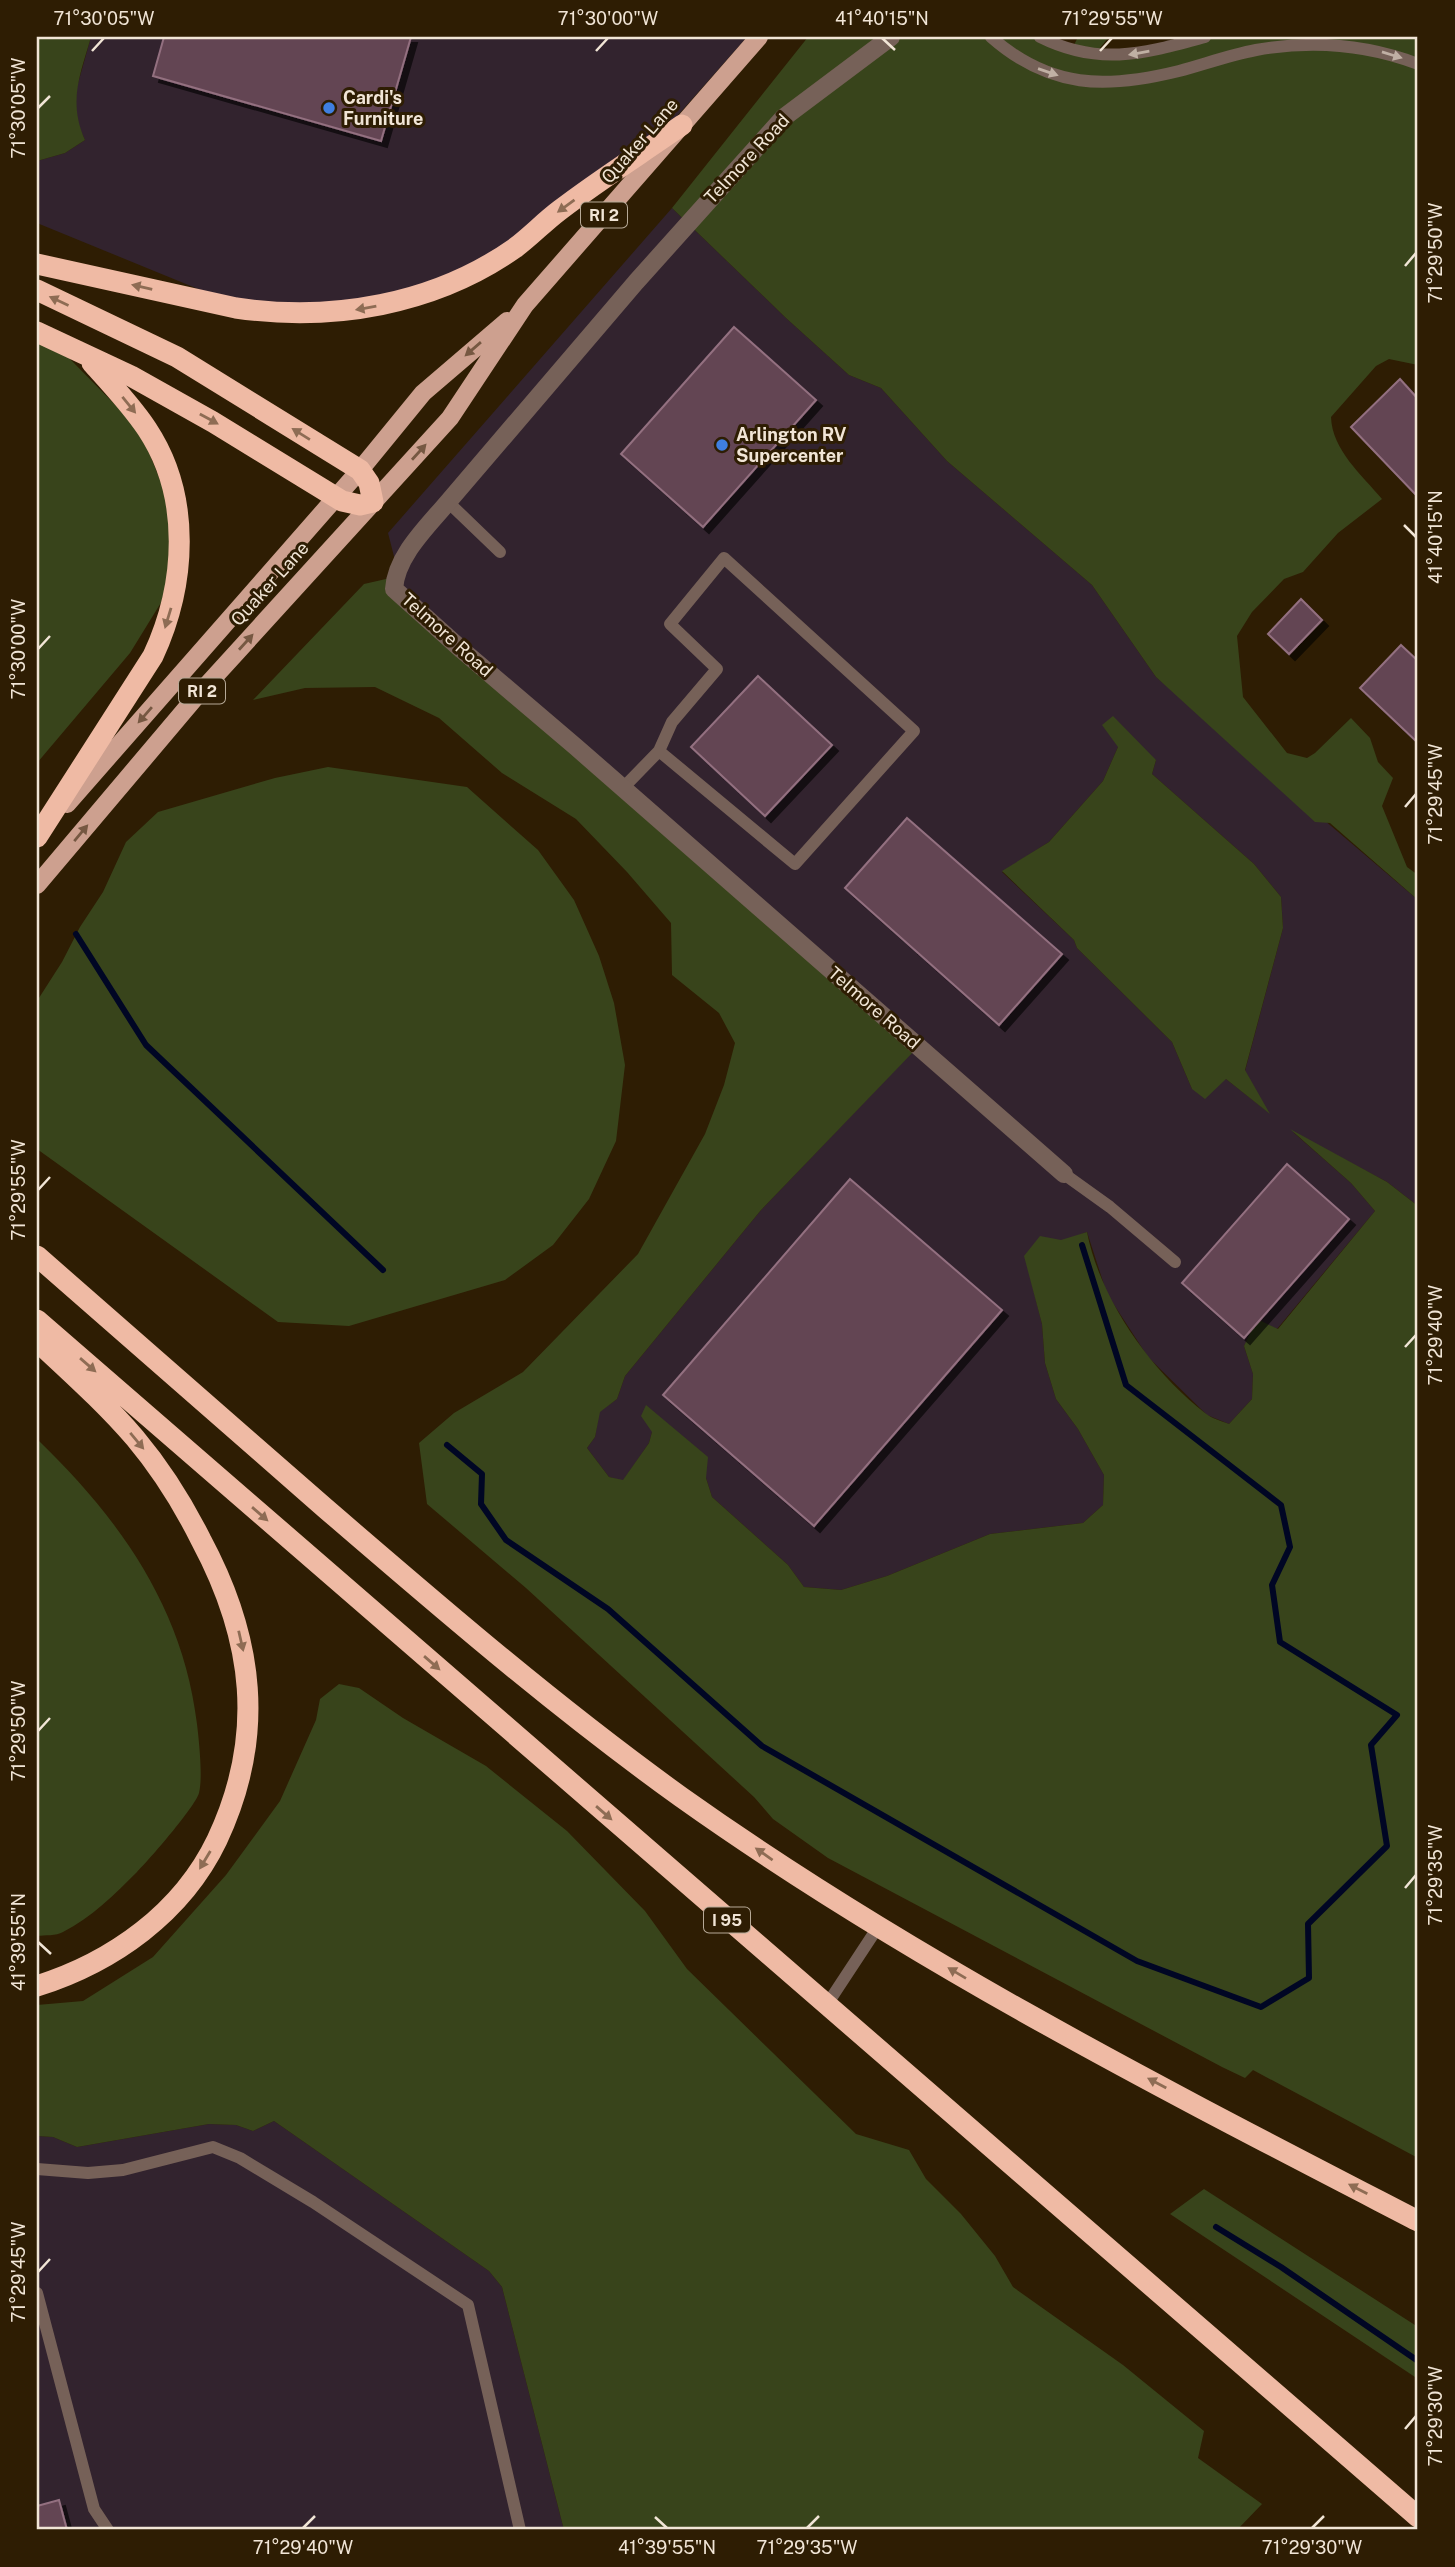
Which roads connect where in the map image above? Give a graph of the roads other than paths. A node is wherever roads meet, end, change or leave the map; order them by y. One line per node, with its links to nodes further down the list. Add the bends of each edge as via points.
1 (759, 37): 7 (main road, Quaker Lane / RI 2)
2 (891, 37): 16 (street, Telmore Road, via 783,118)
3 (991, 37): 6 (lane, one-way to 6, via 1035,68 1092,84 1138,79 1257,50 1302,46 1374,49)
4 (1040, 37): 5 (lane, one-way to 4, via 1121,56 1082,52)
5 (1205, 37)
6 (1418, 64)
7 (682, 125): 8 (highway, one-way to 8, via 491,263 387,304 326,313 263,312); 10 (main road, Quaker Lane / RI 2)
8 (37, 264)
9 (37, 290): 13 (highway, one-way to 9, via 177,357)
10 (525, 305): 13 (main road, Quaker Lane / RI 2, one-way to 13, via 423,393); 15 (main road, Quaker Lane / RI 2, one-way to 10, via 450,418)
11 (37, 332): 12 (highway)
12 (83, 354): 14 (highway, one-way to 14, via 213,422); 20 (highway, one-way to 20, via 134,411 159,451 176,499 178,579 153,656)
13 (360, 470): 14 (main road, Quaker Lane / RI 2); 15 (highway)
14 (334, 497): 15 (highway, via 351,504); 20 (main road, Quaker Lane / RI 2, one-way to 20)
15 (373, 502): 21 (main road, Quaker Lane / RI 2, one-way to 15, via 195,698)
16 (448, 502): 17 (lane); 19 (street, Telmore Road, via 395,573 394,589)
17 (500, 552)
18 (659, 751): 18 (lane, via 795,863 914,730 724,558 670,624 717,668 672,722); 19 (lane)
19 (622, 789): 22 (street, Telmore Road)
20 (37, 838)
21 (37, 885)
22 (1065, 1174): 24 (lane)
23 (37, 1256): 27 (highway, one-way to 23, via 777,1863 591,1731 408,1580)
24 (1175, 1262)
25 (37, 1321): 29 (highway, I 95, one-way to 29)
26 (37, 1341): 28 (highway, one-way to 28, via 106,1407 175,1492 234,1614 243,1646 249,1714 233,1799 213,1847 187,1888 150,1925 109,1955)
27 (878, 1927): 29 (lane); 31 (highway, one-way to 27, via 1059,2030)
28 (37, 1986)
29 (826, 2007): 33 (highway, I 95)
30 (37, 2169): 35 (lane, via 122,2170 213,2147 303,2196 468,2305)
31 (1418, 2221)
32 (37, 2293): 34 (lane, via 94,2509)
33 (1418, 2517)
34 (108, 2530)
35 (520, 2530)

